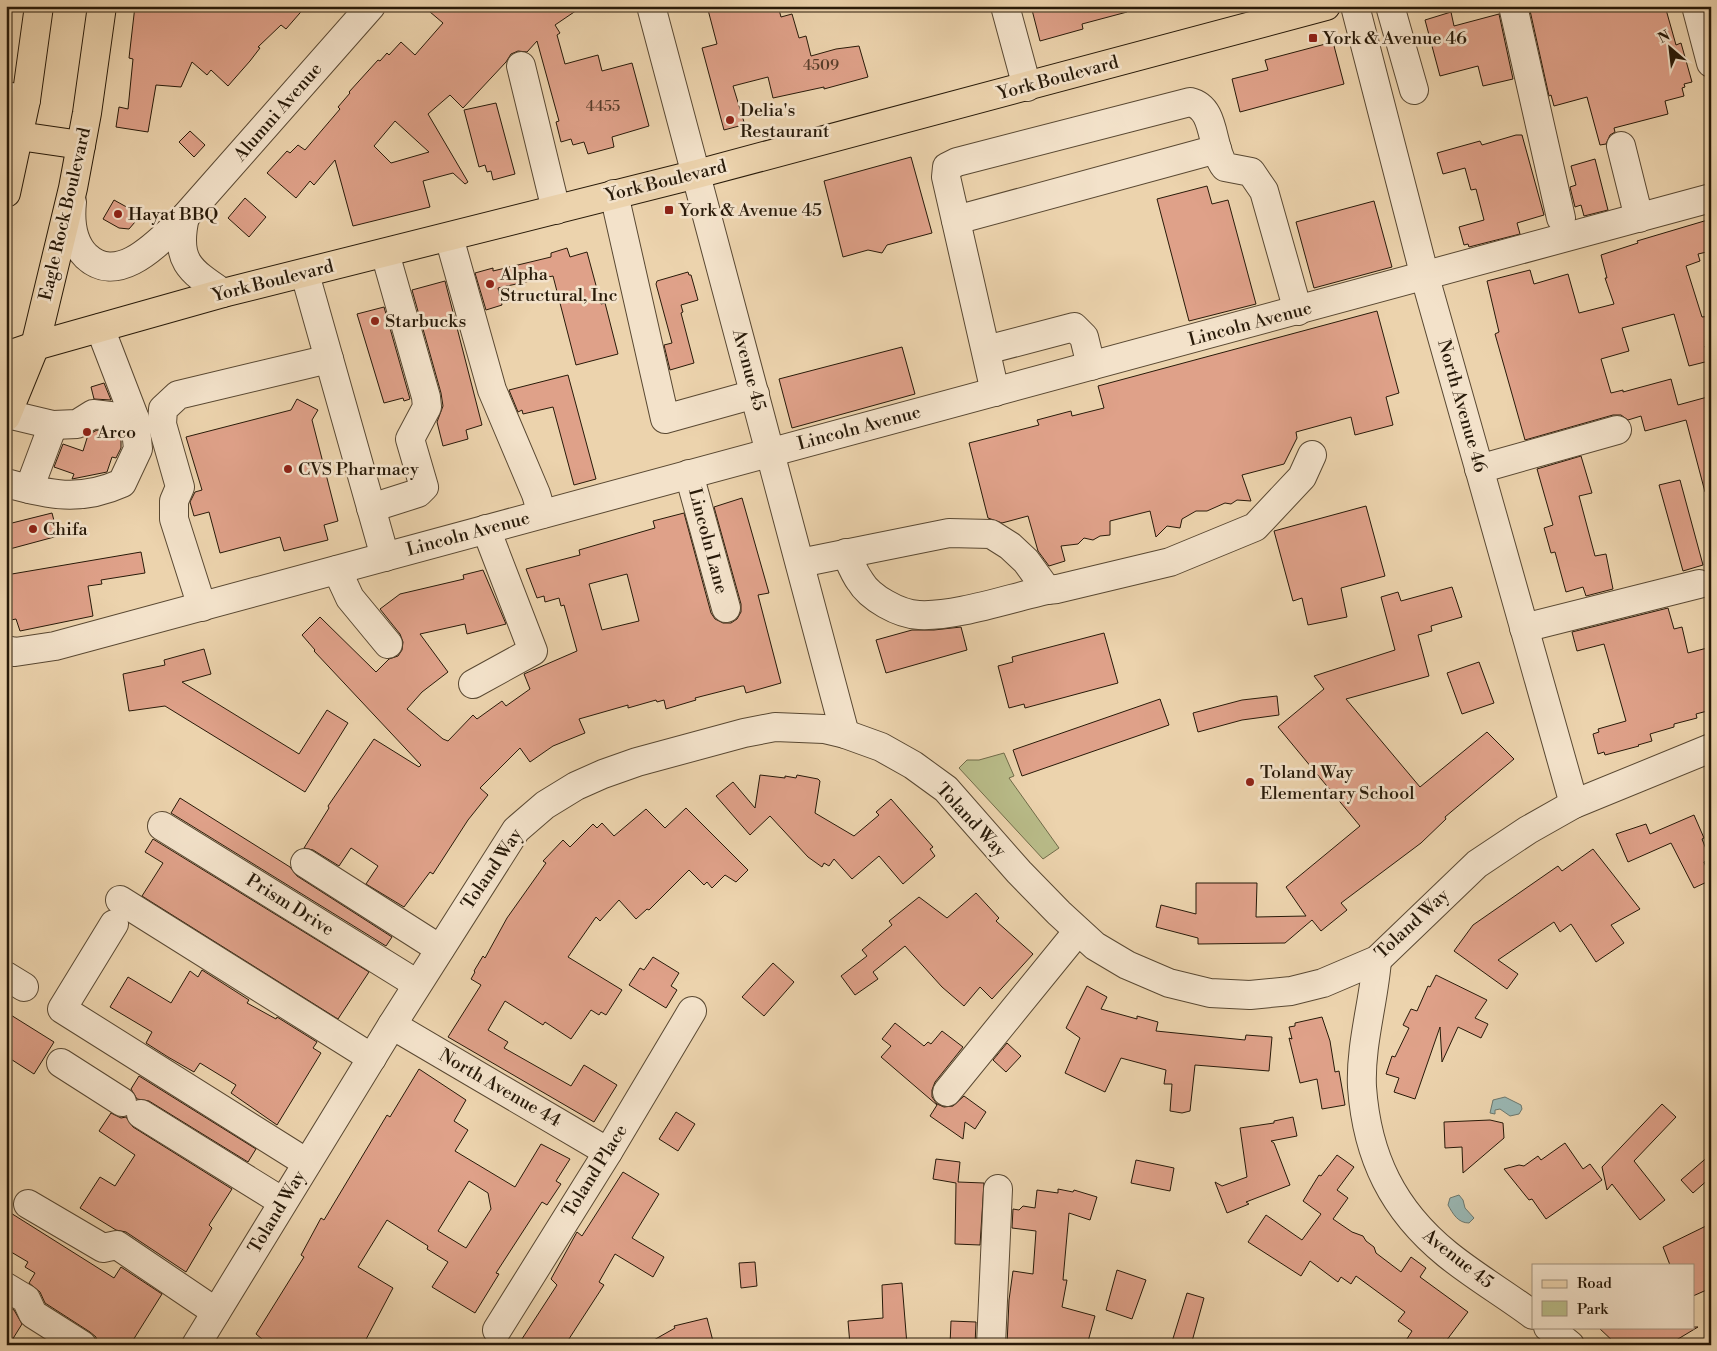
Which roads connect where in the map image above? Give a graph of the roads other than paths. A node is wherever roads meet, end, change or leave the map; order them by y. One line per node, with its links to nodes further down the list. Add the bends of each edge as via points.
1 (39, 6): 15 (main road)
2 (102, 6): 17 (main road, Eagle Rock Boulevard)
3 (371, 6): 26 (street, Alumni Avenue)
4 (651, 6): 20 (street, Avenue 45)
5 (1005, 6): 13 (street)
6 (1326, 6): 13 (main road, York Boulevard)
7 (1355, 6): 33 (street, North Avenue 46)
8 (1390, 6): 14 (street)
9 (1513, 6): 27 (street)
10 (1696, 6): 11 (street)
11 (1711, 63)
12 (521, 66): 25 (street)
13 (1027, 87): 20 (main road, York Boulevard)
14 (1414, 90)
15 (16, 98): 16 (main road)
16 (19, 136): 17 (main road); 22 (main road)
17 (81, 145): 21 (main road, Eagle Rock Boulevard)
18 (1621, 146): 28 (street)
19 (1217, 149): 29 (street); 29 (street, via 1206,112 1198,104 1190,102 957,162 946,167); 35 (street, via 1225,166 1251,172 1264,191)
20 (697, 174): 23 (main road, York Boulevard); 43 (street, Avenue 45)
21 (73, 188): 26 (street, Alumni Avenue, via 71,211 76,241 92,261 105,266 119,267 134,260); 37 (main road, Eagle Rock Boulevard)
22 (6, 193)
23 (614, 194): 25 (main road, York Boulevard); 43 (street, via 665,419)
24 (1711, 198): 28 (street, Lincoln Avenue)
25 (556, 210): 30 (main road, York Boulevard)
26 (185, 217): 34 (street, via 181,237 188,265)
27 (1561, 218)
28 (1639, 218): 33 (street, Lincoln Avenue)
29 (956, 220): 38 (street)
30 (450, 237): 31 (main road, York Boulevard); 54 (street, via 492,390)
31 (385, 253): 32 (main road, York Boulevard); 53 (street, via 426,397 427,407 410,439 424,487 422,491)
32 (305, 274): 34 (main road, York Boulevard); 40 (street)
33 (1425, 277): 35 (street, Lincoln Avenue); 50 (street, North Avenue 46)
34 (223, 293): 36 (main road, York Boulevard)
35 (1298, 311): 41 (street, Lincoln Avenue)
36 (100, 328): 37 (main road, York Boulevard); 45 (street)
37 (35, 346): 39 (main road, York Boulevard); 44 (main road, Eagle Rock Boulevard)
38 (986, 350): 41 (street, via 1074,327 1084,337); 42 (street)
39 (6, 356)
40 (329, 359): 53 (street); 62 (street, via 178,395 163,409 162,424 180,487 174,502 174,520)
41 (1091, 366): 42 (street, Lincoln Avenue)
42 (996, 392): 48 (street, Lincoln Avenue)
43 (755, 394): 48 (street, Avenue 45)
44 (7, 415): 46 (street)
45 (135, 419): 46 (street, via 93,414 77,424); 52 (street, via 138,449 122,483 101,493 75,495 47,494)
46 (53, 425): 52 (street)
47 (1617, 430): 50 (street)
48 (770, 452): 51 (street, Lincoln Avenue); 58 (street, Avenue 45)
49 (1312, 455): 61 (street, via 1302,477 1255,527 1170,562)
50 (1480, 469): 64 (street, North Avenue 46)
51 (689, 474): 54 (street, Lincoln Avenue); 63 (street, Lincoln Lane)
52 (18, 486)
53 (371, 508): 57 (street)
54 (542, 514): 55 (street, Lincoln Avenue)
55 (486, 529): 57 (street, Lincoln Avenue); 67 (street, via 533,651)
56 (846, 554): 58 (street); 61 (street, via 950,533 991,534 1026,561); 61 (street, via 860,582 876,597 918,615 949,612)
57 (385, 557): 59 (street, Lincoln Avenue)
58 (800, 562): 68 (street, Avenue 45)
59 (337, 570): 62 (street, Lincoln Avenue); 65 (street, via 350,598)
60 (1699, 584): 64 (street)
61 (1047, 590)
62 (202, 607): 66 (street, Lincoln Avenue, via 55,646 15,652)
63 (726, 608)
64 (1524, 628): 70 (street, North Avenue 46)
65 (388, 644)
66 (6, 650)
67 (473, 684)
68 (845, 734): 73 (street, Toland Way, via 881,747 946,789 1019,872); 74 (street, Toland Way, via 824,729 783,728 744,733 638,762 576,786 545,805 516,830)
69 (1711, 748): 70 (street, Toland Way)
70 (1574, 804): 75 (street, Toland Way, via 1477,864)
71 (162, 826): 76 (street, Prism Drive)
72 (305, 863): 74 (street)
73 (1078, 931): 75 (street, Toland Way, via 1095,946 1127,965 1169,983 1210,993 1250,996 1291,991 1323,983); 81 (street)
74 (440, 949): 76 (street, Toland Way)
75 (1377, 960): 89 (street, Avenue 45, via 1362,1086 1368,1127 1390,1190 1402,1210 1447,1255)
76 (418, 984): 78 (street, Toland Way)
77 (692, 1010): 82 (street, Toland Place)
78 (392, 1025): 79 (street, Toland Way); 82 (street, North Avenue 44)
79 (372, 1058): 83 (street, Toland Way); 83 (street, via 117,912 62,1009)
80 (61, 1064): 85 (street)
81 (947, 1092)
82 (608, 1152): 91 (street, Toland Place)
83 (307, 1163): 85 (street, Toland Way)
84 (998, 1189): 94 (street)
85 (283, 1202): 88 (street, Toland Way)
86 (28, 1204): 88 (street, via 103,1248 117,1245)
87 (6, 1287): 92 (street, via 26,1300 33,1314)
88 (216, 1312): 93 (street, Toland Way)
89 (1532, 1314)
90 (1549, 1328): 95 (street)
91 (497, 1330)
92 (82, 1345)
93 (196, 1345)
94 (991, 1345)
95 (1570, 1345)

